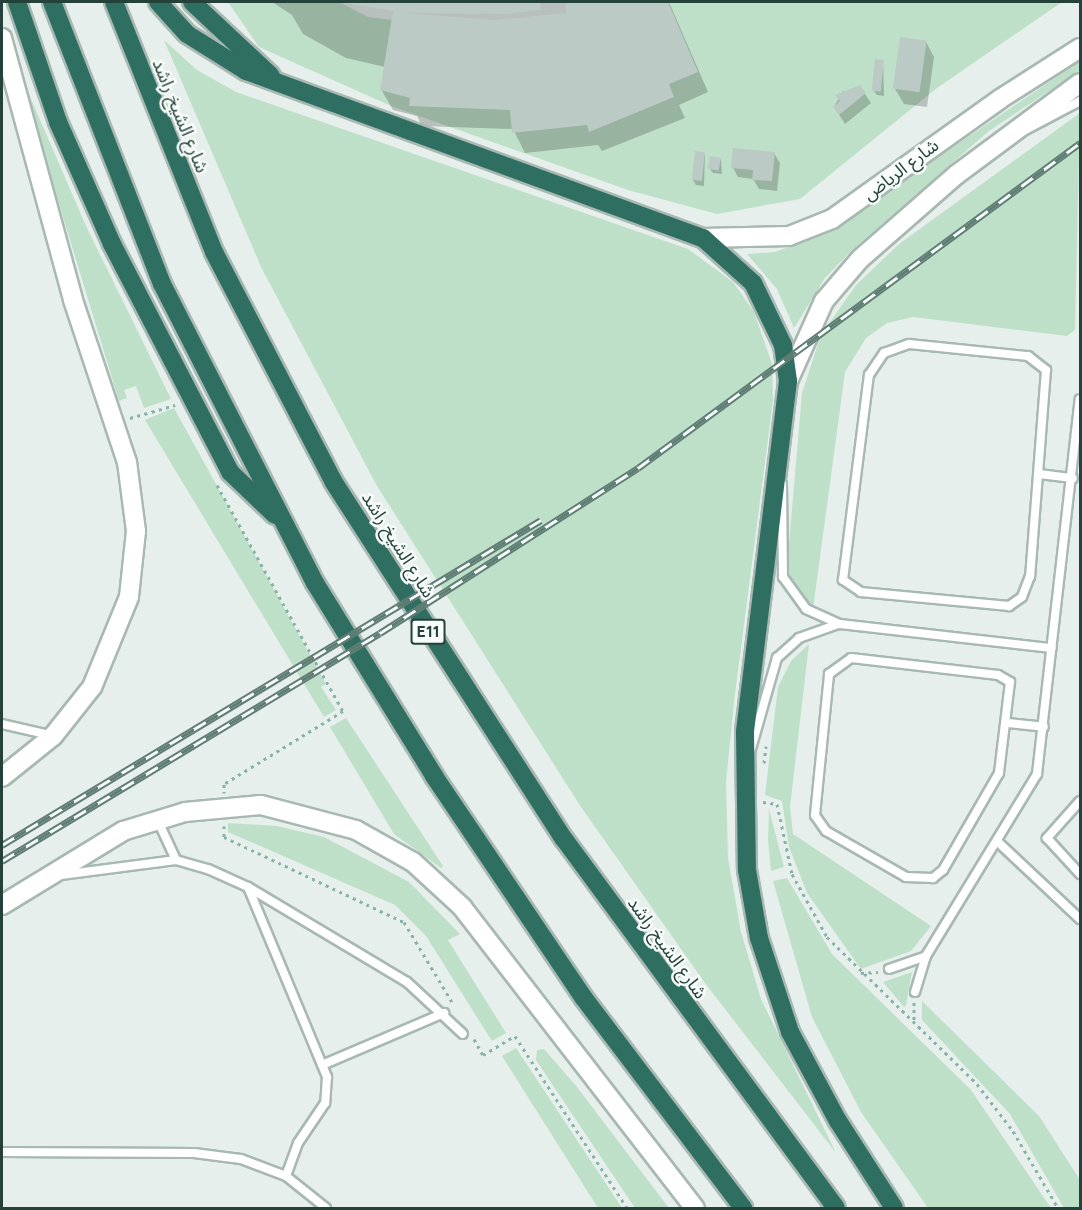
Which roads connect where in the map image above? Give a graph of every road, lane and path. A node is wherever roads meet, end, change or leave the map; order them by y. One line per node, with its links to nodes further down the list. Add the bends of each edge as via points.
1 (17, 2): 21 (highway, via 58,122 112,244 230,472)
2 (52, 2): 21 (highway, via 144,242)
3 (114, 2): 58 (highway, شارع الشيخ راشد / E11, via 214,252 333,481 564,839)
4 (158, 2): 8 (highway, via 216,55)
5 (192, 2): 8 (highway)
6 (2, 38): 16 (street, via 60,257)
7 (1080, 48): 12 (street, شارع الرياض, via 1000,99 832,219 789,236)
8 (279, 82): 12 (highway)
9 (1080, 83): 11 (street, شارع الرياض)
10 (1080, 101): 11 (lane, via 1039,126)
11 (1016, 129): 13 (street, شارع الرياض, via 915,209 841,279 810,326)
12 (703, 238): 13 (highway, via 731,258 765,302 783,345)
13 (788, 381): 17 (highway)
14 (1080, 399): 19 (lane)
15 (179, 414): 16 (path, via 174,404)
16 (113, 423): 27 (street, via 134,496 129,597 102,669)
17 (779, 472): 22 (lane, via 786,586 806,609); 29 (highway)
18 (1039, 474): 18 (lane, via 1048,376 1039,361 918,344 892,348 878,359 866,384 843,580 861,592 995,608 1016,602 1028,584); 19 (lane)
19 (1072, 478): 23 (lane)
20 (215, 481): 34 (path, via 343,711 224,784)
21 (278, 517): 57 (highway, via 440,786 583,997)
22 (840, 624): 23 (lane); 29 (lane, via 799,638 777,658)
23 (1052, 648): 26 (lane)
24 (1008, 723): 24 (lane, via 1011,687 1003,676 844,660 833,668 828,682 814,808 817,821 906,877 933,878 994,785); 26 (lane)
25 (2, 724): 27 (lane)
26 (1044, 727): 36 (lane, via 1035,782)
27 (53, 736): 31 (street)
28 (766, 743): 30 (path)
29 (742, 766): 59 (highway, via 747,870 772,984 812,1076)
30 (764, 767)
31 (2, 777)
32 (761, 790): 45 (path, via 760,802 777,804 785,851 802,896 827,938)
33 (1080, 801): 38 (lane, via 1047,838)
34 (224, 805): 35 (street); 48 (path, via 224,837 404,922); 56 (street, via 272,807 326,818 386,844 439,884)
35 (157, 819): 37 (lane); 39 (street, via 123,831)
36 (999, 843): 42 (lane); 43 (lane)
37 (176, 860): 39 (lane); 40 (lane)
38 (1080, 874)
39 (45, 877): 41 (street)
40 (248, 886): 47 (lane, via 407,982); 51 (lane)
41 (2, 905)
42 (1080, 919)
43 (926, 956): 44 (lane); 46 (lane)
44 (889, 969): 45 (path)
45 (859, 973): 49 (path)
46 (915, 992): 49 (path)
47 (444, 1013): 50 (lane); 51 (lane)
48 (459, 1014)
49 (914, 1023): 60 (path, via 996,1107)
50 (467, 1034): 55 (path, via 483,1055 515,1035)
51 (322, 1065): 53 (lane, via 325,1103 298,1143)
52 (2, 1152): 53 (lane, via 194,1153 241,1159)
53 (286, 1176): 54 (lane)
54 (326, 1209)
55 (627, 1209)
56 (696, 1209)
57 (743, 1209)
58 (836, 1209)
59 (894, 1209)
60 (1058, 1209)

